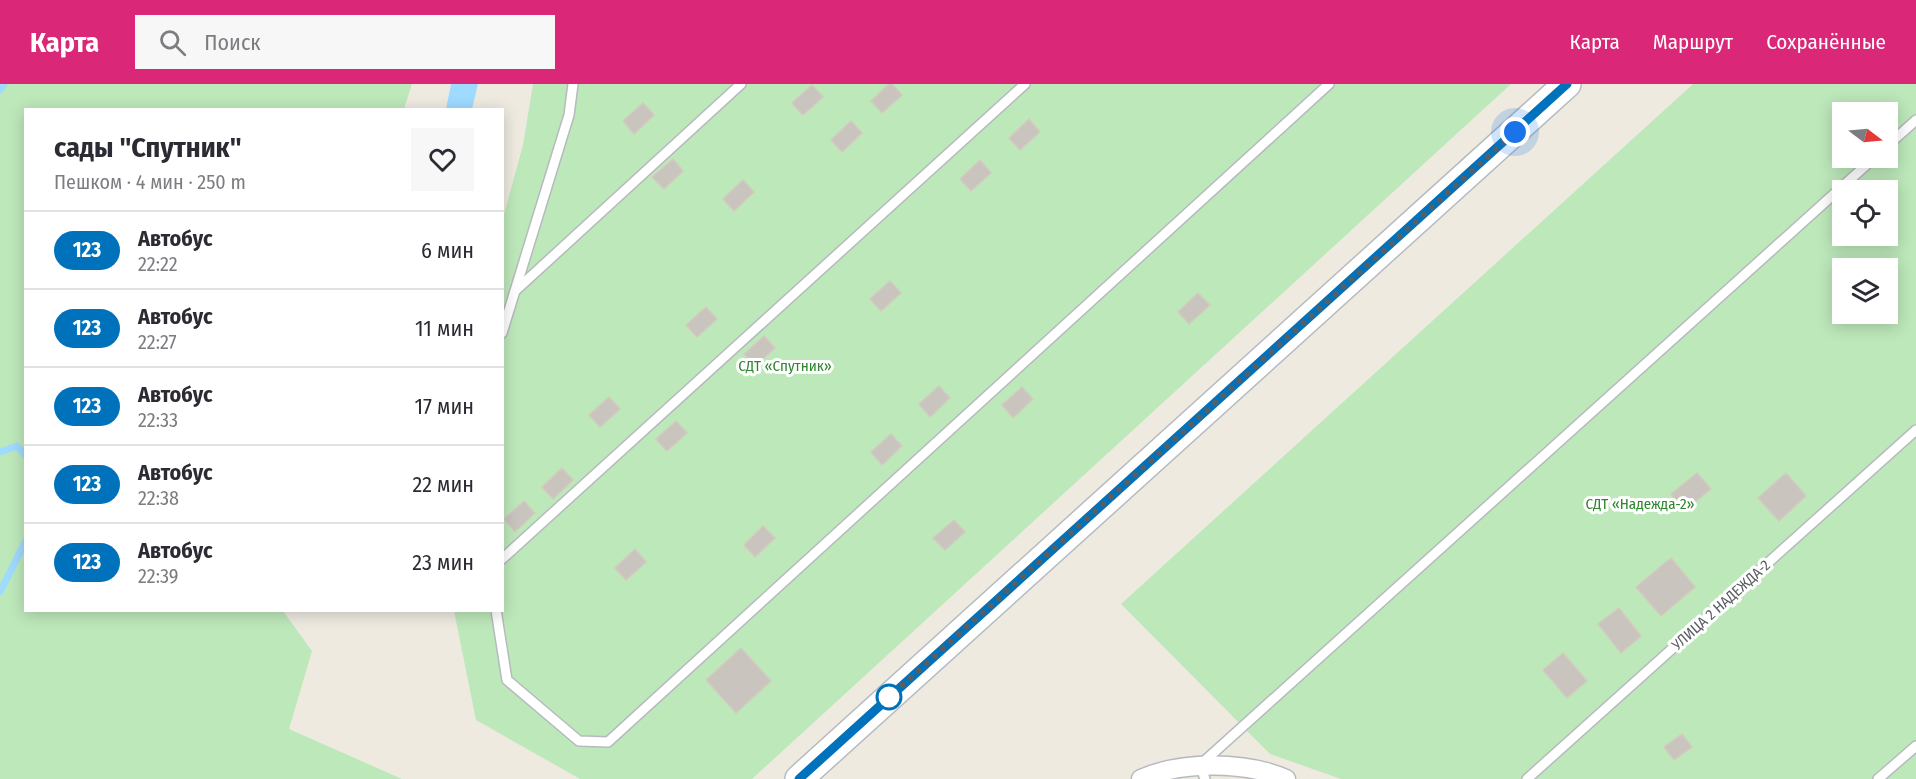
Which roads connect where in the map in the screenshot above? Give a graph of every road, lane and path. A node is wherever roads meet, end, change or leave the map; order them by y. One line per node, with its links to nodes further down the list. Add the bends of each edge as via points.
1 (573, 84): 9 (lane, via 569,115)
2 (741, 84): 9 (lane)
3 (1025, 84): 12 (lane)
4 (1329, 84): 13 (lane, via 608,742 579,741 507,680)
5 (1567, 84): 16 (main road)
6 (1916, 120): 7 (lane)
7 (1898, 136)
8 (1863, 168): 15 (lane)
9 (515, 291): 10 (lane)
10 (504, 327)
11 (1916, 430): 19 (lane, УЛИЦА 2 НАДЕЖДА-2)
12 (504, 557)
13 (496, 612)
14 (1916, 746): 20 (lane)
15 (1203, 772): 17 (street, via 1155,773); 18 (street, via 1253,769)
16 (799, 779)
17 (1141, 779)
18 (1286, 779)
19 (1527, 779)
20 (1878, 779)

